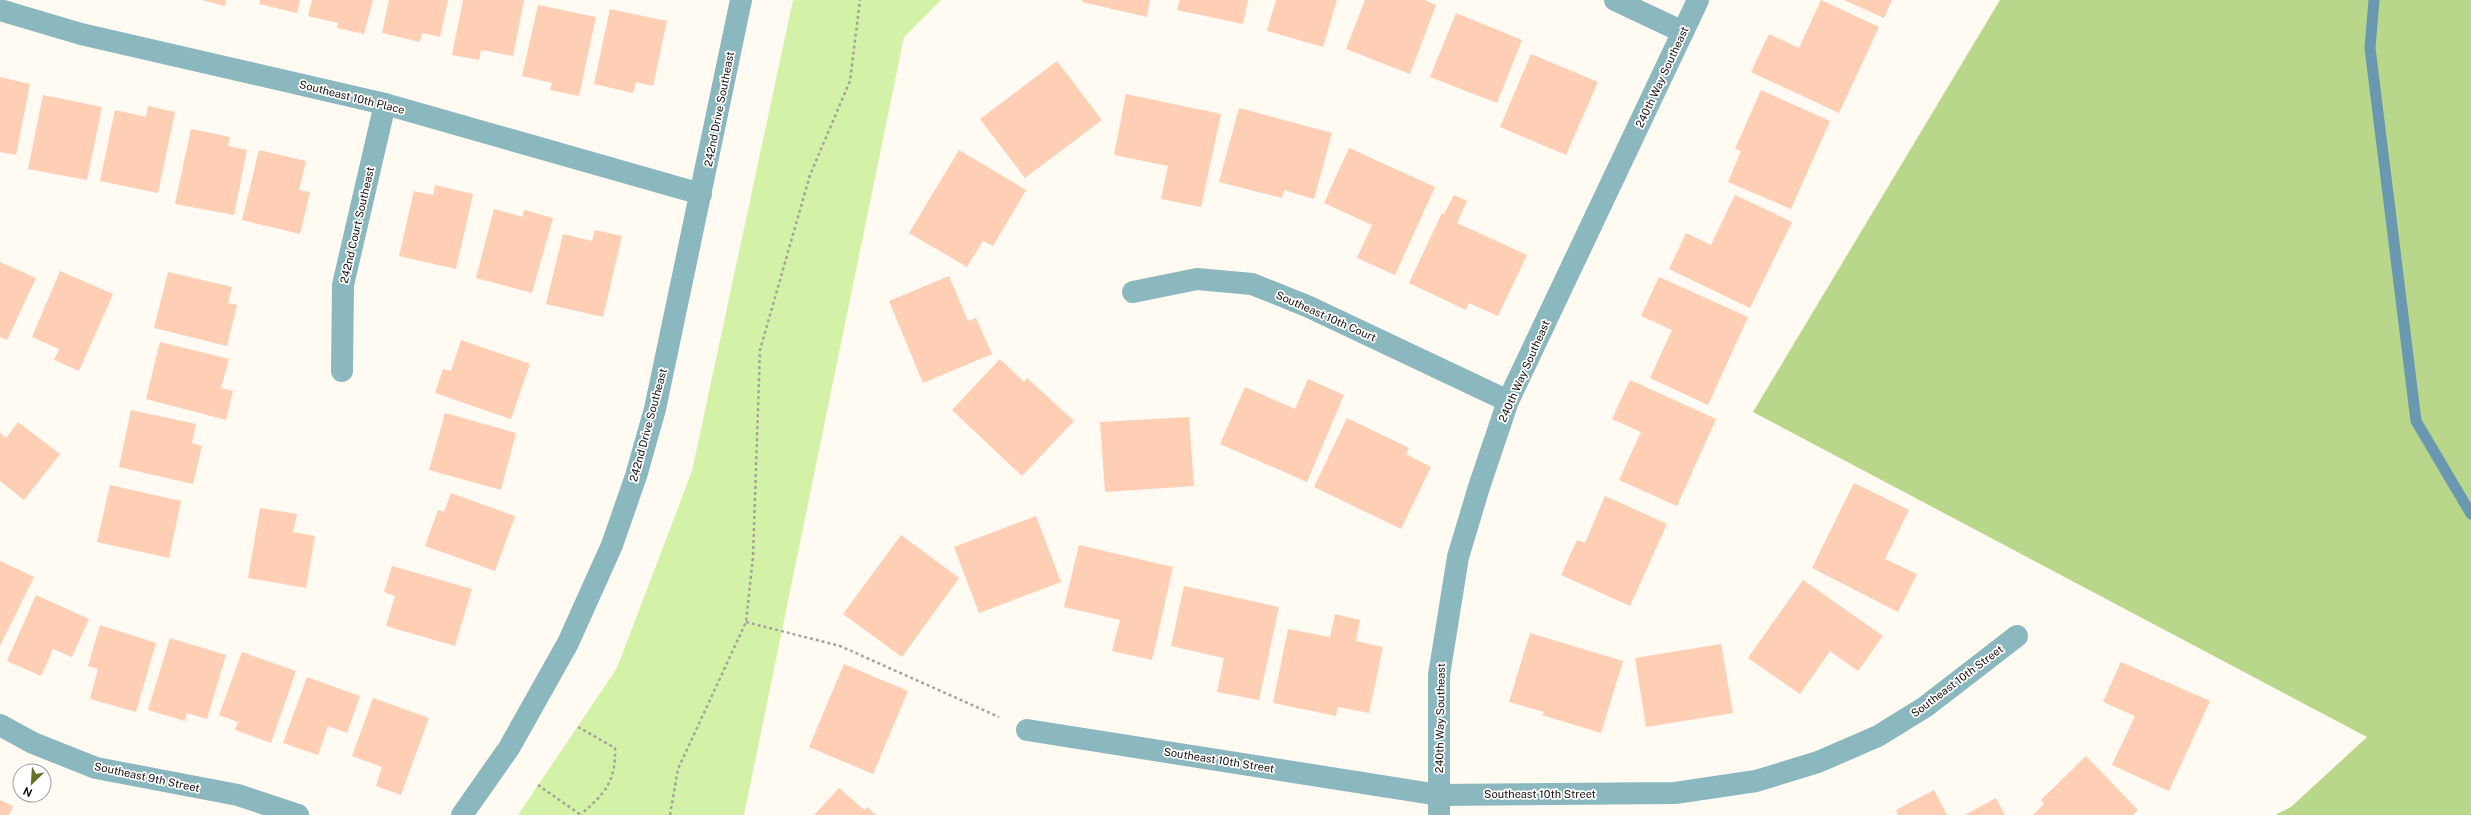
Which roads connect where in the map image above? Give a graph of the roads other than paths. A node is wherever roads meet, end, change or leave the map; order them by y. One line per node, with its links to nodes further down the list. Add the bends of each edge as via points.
1 (741, 0): 7 (street, 242nd Drive Southeast)
2 (1615, 0): 5 (street)
3 (1698, 0): 5 (street, 240th Way Southeast)
4 (0, 10): 6 (street, Southeast 10th Place, via 81,34)
5 (1683, 32): 10 (street, 240th Way Southeast)
6 (385, 104): 7 (street, Southeast 10th Place); 9 (street, 242nd Court Southeast, via 343,285)
7 (702, 194): 16 (street, 242nd Drive Southeast, via 655,409 636,476 612,545 568,643 509,748)
8 (1133, 292): 10 (street, Southeast 10th Court, via 1197,279 1252,284 1307,306)
9 (342, 371)
10 (1508, 401): 14 (street, 240th Way Southeast, via 1458,557 1449,604 1439,675)
11 (2016, 636): 14 (street, Southeast 10th Street, via 1926,707 1878,736 1818,762 1756,781 1675,793)
12 (0, 725): 15 (street, Southeast 9th Street, via 33,743 96,768 238,795)
13 (1027, 730): 14 (street, Southeast 10th Street)
14 (1439, 805)
15 (298, 815)
16 (462, 815)

